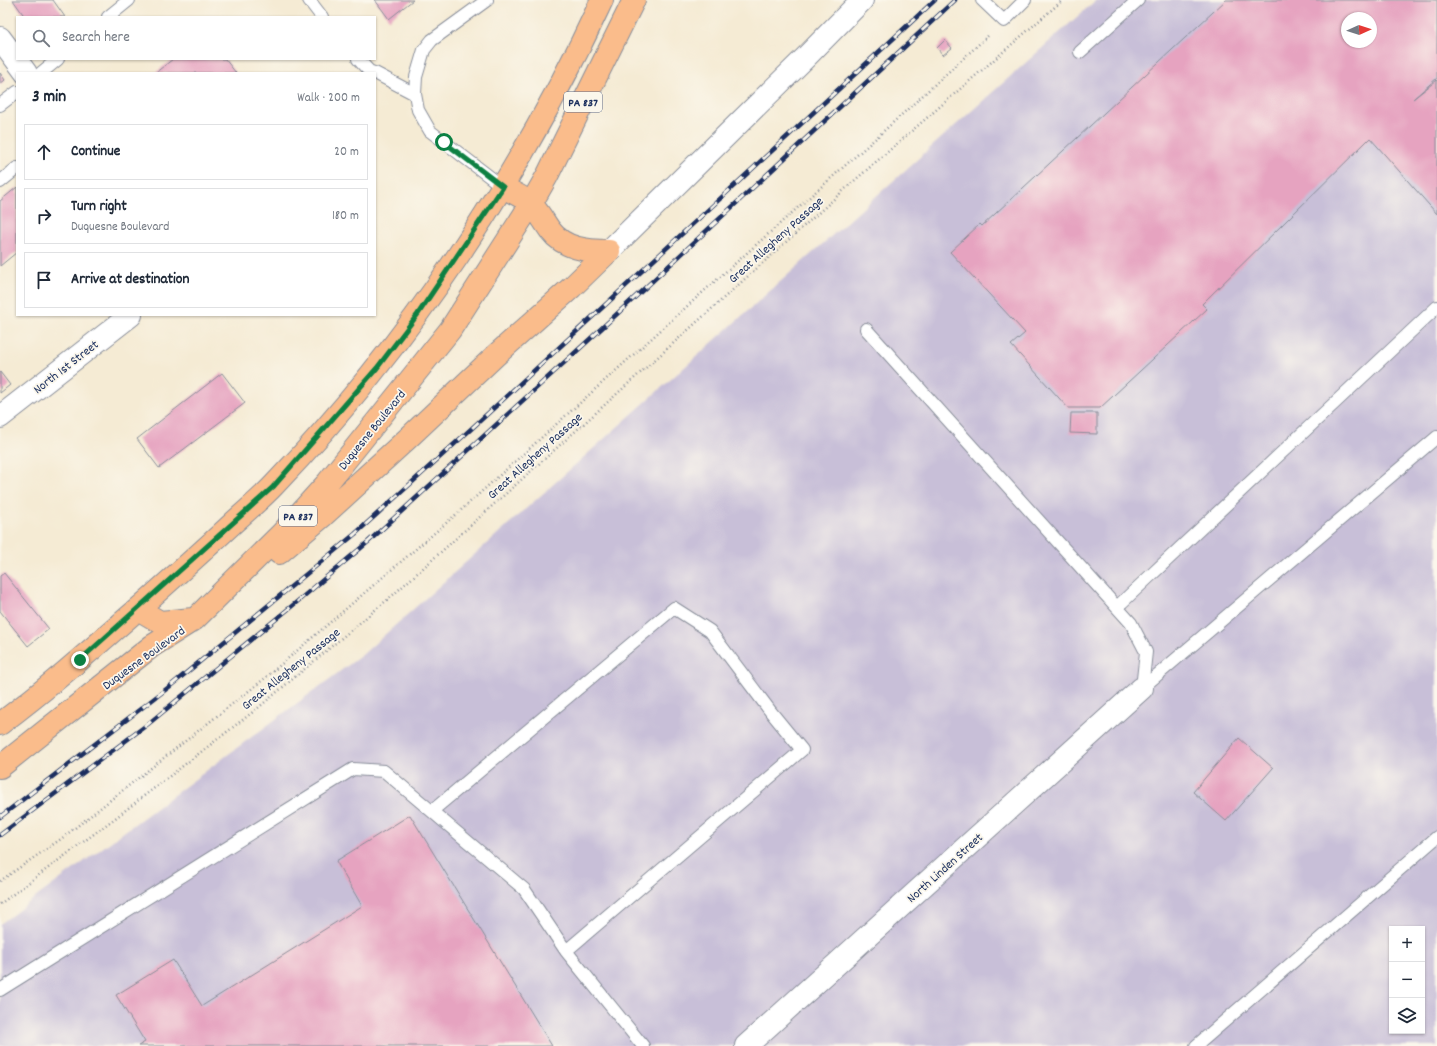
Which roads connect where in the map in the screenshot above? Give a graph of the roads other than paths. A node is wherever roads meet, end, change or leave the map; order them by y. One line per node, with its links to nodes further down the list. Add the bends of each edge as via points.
1 (129, 0): 10 (lane)
2 (309, 0): 11 (lane)
3 (487, 0): 23 (lane, via 432,40 424,50 416,77)
4 (602, 0): 27 (main road, PA 837, via 579,50)
5 (634, 0): 28 (main road, Duquesne Boulevard / PA 837)
6 (862, 0): 29 (street)
7 (982, 0): 8 (lane, via 1004,21)
8 (1025, 0)
9 (1138, 0): 13 (lane)
10 (109, 16)
11 (321, 16)
12 (0, 38): 15 (street)
13 (1080, 52)
14 (16, 60): 18 (street)
15 (16, 60)
16 (57, 60): 19 (lane)
17 (359, 60): 20 (lane)
18 (25, 72)
19 (42, 72)
20 (372, 72)
21 (376, 74): 23 (lane)
22 (16, 93): 24 (lane)
23 (415, 94): 27 (lane, via 418,110 430,131)
24 (0, 105)
25 (16, 169): 26 (lane)
26 (0, 182)
27 (503, 187): 28 (main road); 36 (main road, PA 837, via 418,314 377,368 328,425 273,487)
28 (531, 204): 29 (main road, via 551,233 564,243 578,249); 37 (main road, Duquesne Boulevard / PA 837, via 450,330 381,417 282,533)
29 (609, 251): 37 (main road, via 324,515)
30 (1437, 308): 35 (lane)
31 (130, 316): 33 (street, North 1st Street)
32 (866, 329): 35 (lane)
33 (0, 417)
34 (1437, 437): 38 (lane)
35 (1117, 607): 38 (lane, via 1131,623 1146,652)
36 (138, 609): 37 (main road, via 160,622); 39 (main road, PA 837, via 80,660)
37 (195, 619): 40 (main road, Duquesne Boulevard / PA 837, via 152,646)
38 (1142, 688): 46 (street, North Linden Street)
39 (0, 724)
40 (0, 767)
41 (432, 811): 43 (lane, via 524,889); 43 (lane, via 674,608 710,630 770,712 802,750); 44 (lane, via 384,771 353,769)
42 (1437, 837): 47 (lane)
43 (566, 951): 45 (lane)
44 (0, 990)
45 (643, 1046)
46 (746, 1046)
47 (1196, 1046)

